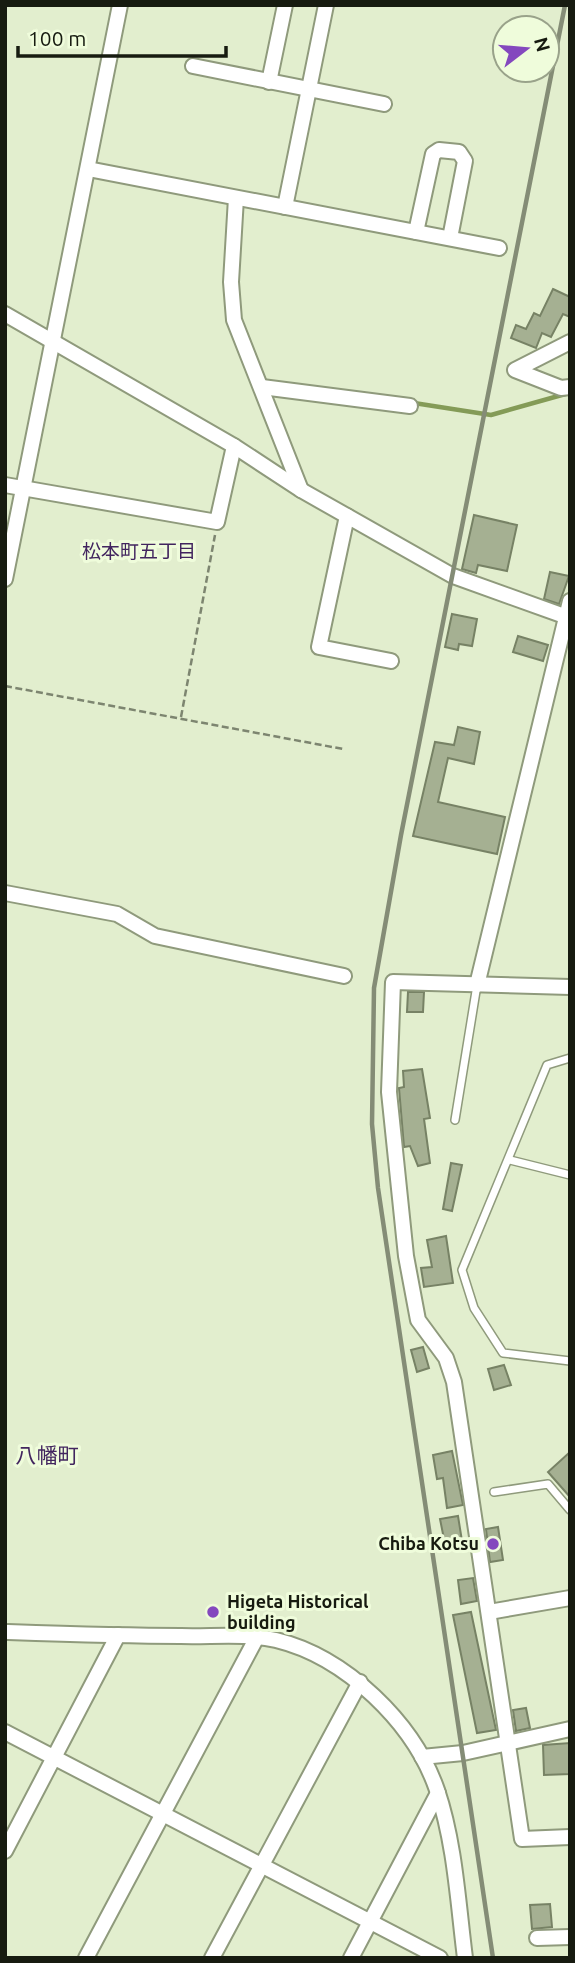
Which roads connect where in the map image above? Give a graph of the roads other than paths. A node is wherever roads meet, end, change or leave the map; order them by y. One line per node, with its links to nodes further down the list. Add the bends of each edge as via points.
1 (120, 5): 8 (street)
2 (285, 5): 5 (street)
3 (326, 5): 6 (street)
4 (193, 66): 5 (street)
5 (268, 82): 6 (street)
6 (309, 90): 7 (street); 10 (street)
7 (384, 104)
8 (88, 169): 9 (street); 15 (street)
9 (236, 198): 10 (street); 17 (street, via 231,282 234,320)
10 (285, 207): 11 (street)
11 (416, 232): 12 (street); 12 (street, via 433,154 439,150 459,152 465,161)
12 (450, 238): 13 (street)
13 (499, 248)
14 (5, 314): 15 (street)
15 (52, 341): 20 (street); 22 (street)
16 (570, 342): 18 (street, via 515,370 561,388)
17 (262, 387): 19 (street); 23 (street)
18 (570, 387)
19 (410, 406)
20 (234, 446): 22 (street, via 217,522); 23 (street)
21 (5, 485): 22 (street)
22 (22, 488): 25 (street)
23 (301, 490): 24 (street)
24 (347, 516): 27 (street, via 453,576); 28 (street, via 319,647)
25 (5, 579)
26 (570, 601): 27 (street)
27 (568, 617): 31 (street)
28 (391, 661)
29 (5, 894): 30 (street, via 117,914 155,936)
30 (344, 976)
31 (477, 985): 32 (street); 34 (lane); 41 (street, via 393,982 389,1092 406,1256 418,1320 446,1358 454,1382)
32 (570, 987)
33 (570, 1058): 35 (lane, via 547,1065)
34 (455, 1120)
35 (510, 1160): 36 (lane); 37 (lane, via 462,1270 464,1282 474,1308 503,1353)
36 (570, 1175)
37 (570, 1361)
38 (494, 1492): 39 (lane, via 548,1484)
39 (570, 1510)
40 (570, 1598): 41 (street)
41 (489, 1612): 48 (street)
42 (5, 1632): 43 (street)
43 (118, 1635): 44 (street); 50 (street)
44 (257, 1637): 45 (street, via 305,1649); 52 (street)
45 (360, 1682): 49 (street); 55 (street)
46 (570, 1729): 48 (street)
47 (5, 1732): 50 (street)
48 (507, 1741): 49 (street, via 463,1753); 53 (street, via 522,1839)
49 (422, 1757): 51 (street)
50 (54, 1759): 52 (street); 54 (street)
51 (438, 1793): 56 (street); 63 (street)
52 (161, 1814): 55 (street); 59 (street)
53 (570, 1837)
54 (5, 1851)
55 (261, 1866): 56 (street); 60 (street)
56 (370, 1922): 61 (street); 62 (street)
57 (570, 1937): 58 (street)
58 (537, 1938)
59 (86, 1958)
60 (212, 1958)
61 (351, 1958)
62 (440, 1958)
63 (465, 1958)

